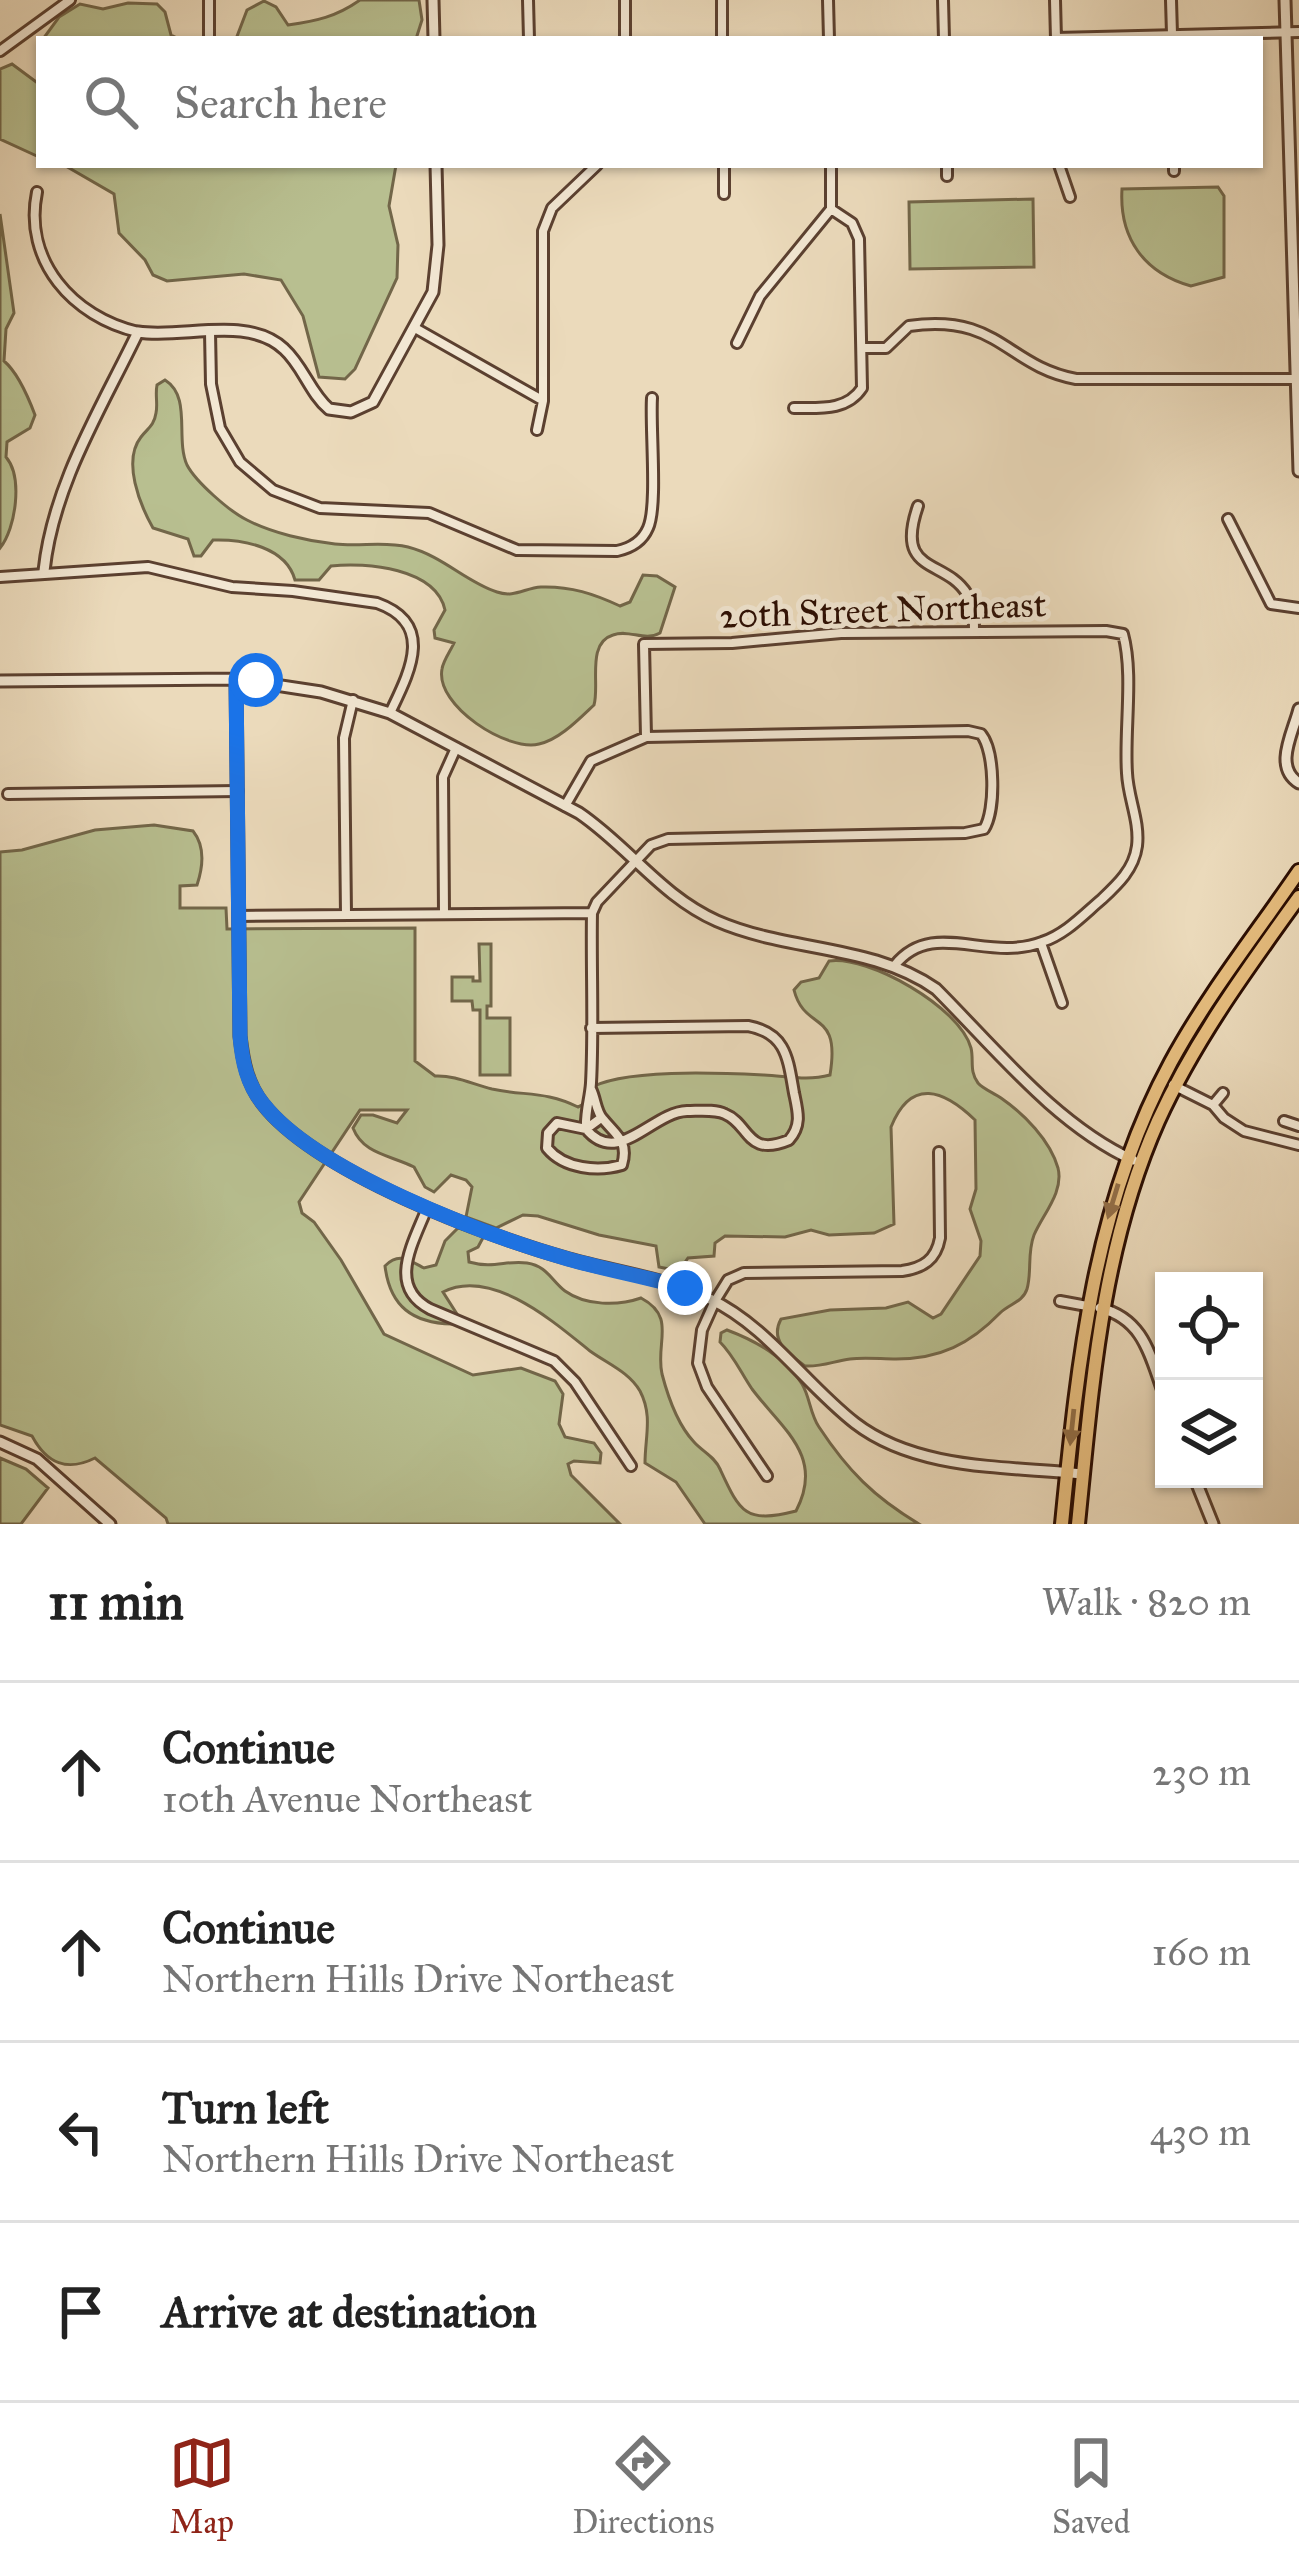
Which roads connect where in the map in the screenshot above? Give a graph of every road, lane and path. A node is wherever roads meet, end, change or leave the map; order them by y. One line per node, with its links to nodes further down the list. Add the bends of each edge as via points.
1 (70, 0): 24 (street)
2 (209, 0): 14 (street)
3 (433, 0): 15 (street)
4 (528, 0): 16 (street)
5 (625, 0): 17 (street)
6 (722, 0): 18 (street)
7 (828, 0): 19 (street)
8 (943, 0): 20 (street)
9 (1055, 0): 21 (street)
10 (1171, 0): 22 (street)
11 (1285, 0): 12 (street)
12 (1286, 32): 13 (street); 23 (street); 39 (street)
13 (1299, 32)
14 (209, 36)
15 (434, 36)
16 (529, 36)
17 (625, 36)
18 (722, 36)
19 (829, 36)
20 (944, 36)
21 (1056, 36)
22 (1172, 36)
23 (1195, 36)
24 (0, 51)
25 (436, 168): 34 (street, via 436,279)
26 (594, 168): 41 (street, via 552,208 543,231)
27 (724, 168): 31 (street)
28 (831, 168): 33 (street)
29 (1060, 168): 32 (street)
30 (38, 192): 35 (street, via 34,226 51,274 86,311)
31 (724, 194)
32 (1070, 197)
33 (831, 209): 37 (street, via 760,296); 38 (street, via 858,233)
34 (415, 328): 36 (street, via 373,402 351,412 324,406 279,344 255,333); 41 (street)
35 (138, 332): 36 (street); 47 (street, via 70,472)
36 (211, 332): 40 (street, via 220,428 240,462 273,490 320,508 429,513 518,550 617,551 642,537 651,517)
37 (737, 343)
38 (862, 348): 39 (street, via 886,347 909,326 946,323 970,326 1076,380); 42 (street, via 855,398)
39 (1298, 379): 44 (street)
40 (652, 398)
41 (544, 400): 43 (street)
42 (794, 409)
43 (537, 430)
44 (1299, 471)
45 (918, 506): 50 (street, via 919,559 965,590)
46 (1228, 519): 49 (street, via 1268,600)
47 (44, 571): 48 (street); 55 (street, via 148,567 389,607 408,627 415,651)
48 (0, 577)
49 (1299, 608)
50 (974, 631): 56 (street, 20th Street Northeast, via 644,644); 69 (street, 20th Street Northeast, via 1123,634 1134,861 1109,892)
51 (236, 679): 52 (street); 53 (street); 59 (street)
52 (0, 681)
53 (352, 700): 55 (street); 67 (street, via 344,738)
54 (1299, 709): 58 (street, via 1285,764)
55 (390, 713): 57 (street)
56 (646, 737): 61 (street, via 591,761); 62 (street, via 975,732 987,739 988,823 976,832 682,837 659,841)
57 (455, 748): 61 (street); 65 (street, via 442,778)
58 (1299, 783)
59 (238, 790): 60 (street); 68 (street)
60 (8, 794)
61 (565, 806): 62 (street)
62 (634, 862): 66 (street); 70 (street, via 676,898 738,930)
63 (1299, 871): 73 (main road, via 1213,994)
64 (1299, 897): 73 (main road)
65 (444, 913): 66 (street); 67 (street)
66 (592, 913): 72 (street)
67 (346, 914): 68 (street)
68 (239, 916): 86 (street, via 242,1053 255,1094 324,1154)
69 (1042, 943): 70 (street, via 1008,949 924,942); 71 (street)
70 (895, 965): 84 (street, via 936,989 1065,1115)
71 (1062, 1003)
72 (591, 1028): 74 (street); 81 (street, via 760,1028 786,1049 798,1125 783,1144 753,1141 730,1117 698,1112 664,1117)
73 (1169, 1083): 76 (street); 84 (main road); 85 (main road)
74 (591, 1090): 77 (street); 80 (street)
75 (1223, 1093): 76 (street)
76 (1213, 1105): 82 (street, via 1244,1131)
77 (601, 1118): 80 (street); 81 (street)
78 (1284, 1121): 79 (street)
79 (1299, 1126)
80 (586, 1129): 81 (street, via 601,1141); 81 (street, via 557,1123 547,1148 565,1162 617,1168 625,1160)
81 (622, 1142)
82 (1299, 1145)
83 (939, 1152): 87 (street, via 940,1238 932,1259 902,1271 744,1273 728,1280)
84 (1127, 1158): 85 (street); 89 (main road, one-way to 89)
85 (1142, 1164): 89 (main road)
86 (428, 1206): 87 (street, via 563,1258); 92 (street, via 406,1263 411,1296 554,1361)
87 (715, 1301): 93 (street, via 859,1426 896,1446); 95 (street, via 698,1349 700,1374)
88 (1060, 1301): 89 (street)
89 (1094, 1307): 90 (street, via 1137,1327); 93 (main road, one-way to 93); 94 (main road)
90 (1158, 1380)
91 (0, 1442): 97 (street, via 37,1459)
92 (631, 1466)
93 (1067, 1472): 94 (street); 98 (main road)
94 (1083, 1474): 99 (main road)
95 (767, 1476)
96 (1199, 1488): 100 (street)
97 (110, 1524)
98 (1062, 1524)
99 (1078, 1524)
100 (1213, 1524)

